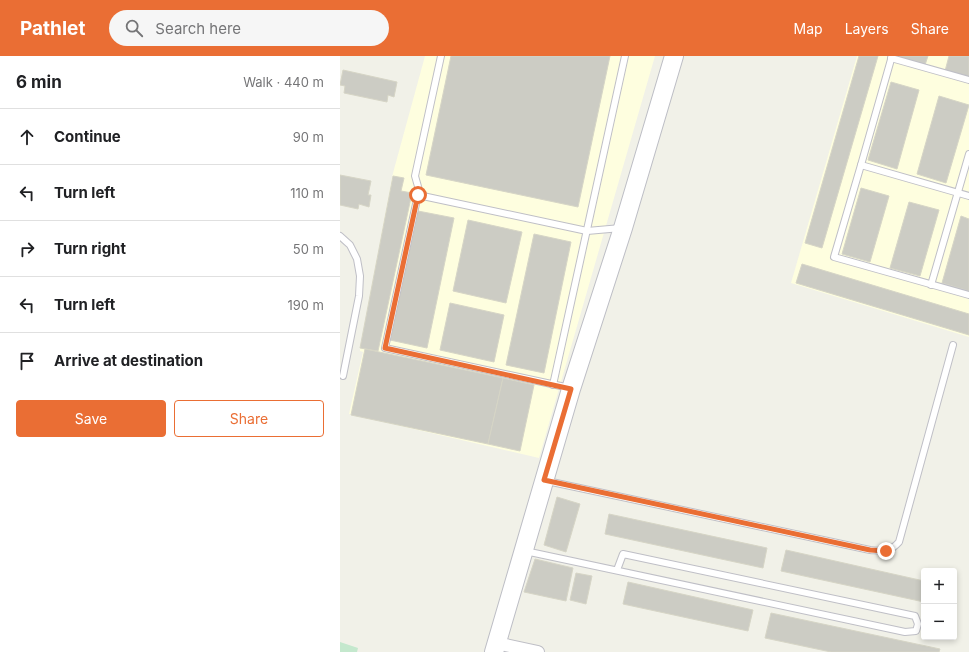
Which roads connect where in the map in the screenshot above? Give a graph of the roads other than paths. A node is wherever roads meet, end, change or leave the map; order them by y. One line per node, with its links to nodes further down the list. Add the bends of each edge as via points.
1 (441, 56): 9 (lane, via 415,176)
2 (625, 56): 12 (lane)
3 (674, 56): 11 (street)
4 (892, 57): 5 (lane); 7 (lane)
5 (969, 80)
6 (969, 154): 8 (lane)
7 (861, 165): 8 (lane); 14 (lane, via 834,257)
8 (958, 193): 10 (lane); 14 (lane)
9 (418, 195): 12 (lane); 18 (lane, via 385,348)
10 (969, 196)
11 (623, 228): 12 (lane); 19 (street)
12 (587, 231): 18 (lane)
13 (340, 236): 17 (lane, via 354,252 360,276 359,296)
14 (931, 284): 15 (lane)
15 (969, 295)
16 (953, 345): 20 (lane, via 899,542 886,551 870,550)
17 (343, 376)
18 (553, 385): 19 (lane)
19 (571, 389): 20 (street)
20 (544, 480): 21 (street)
21 (524, 551): 22 (lane); 23 (street)
22 (617, 570): 22 (lane, via 623,554 915,616 918,624 916,631 905,632)
23 (495, 647): 24 (street)
24 (538, 652)

